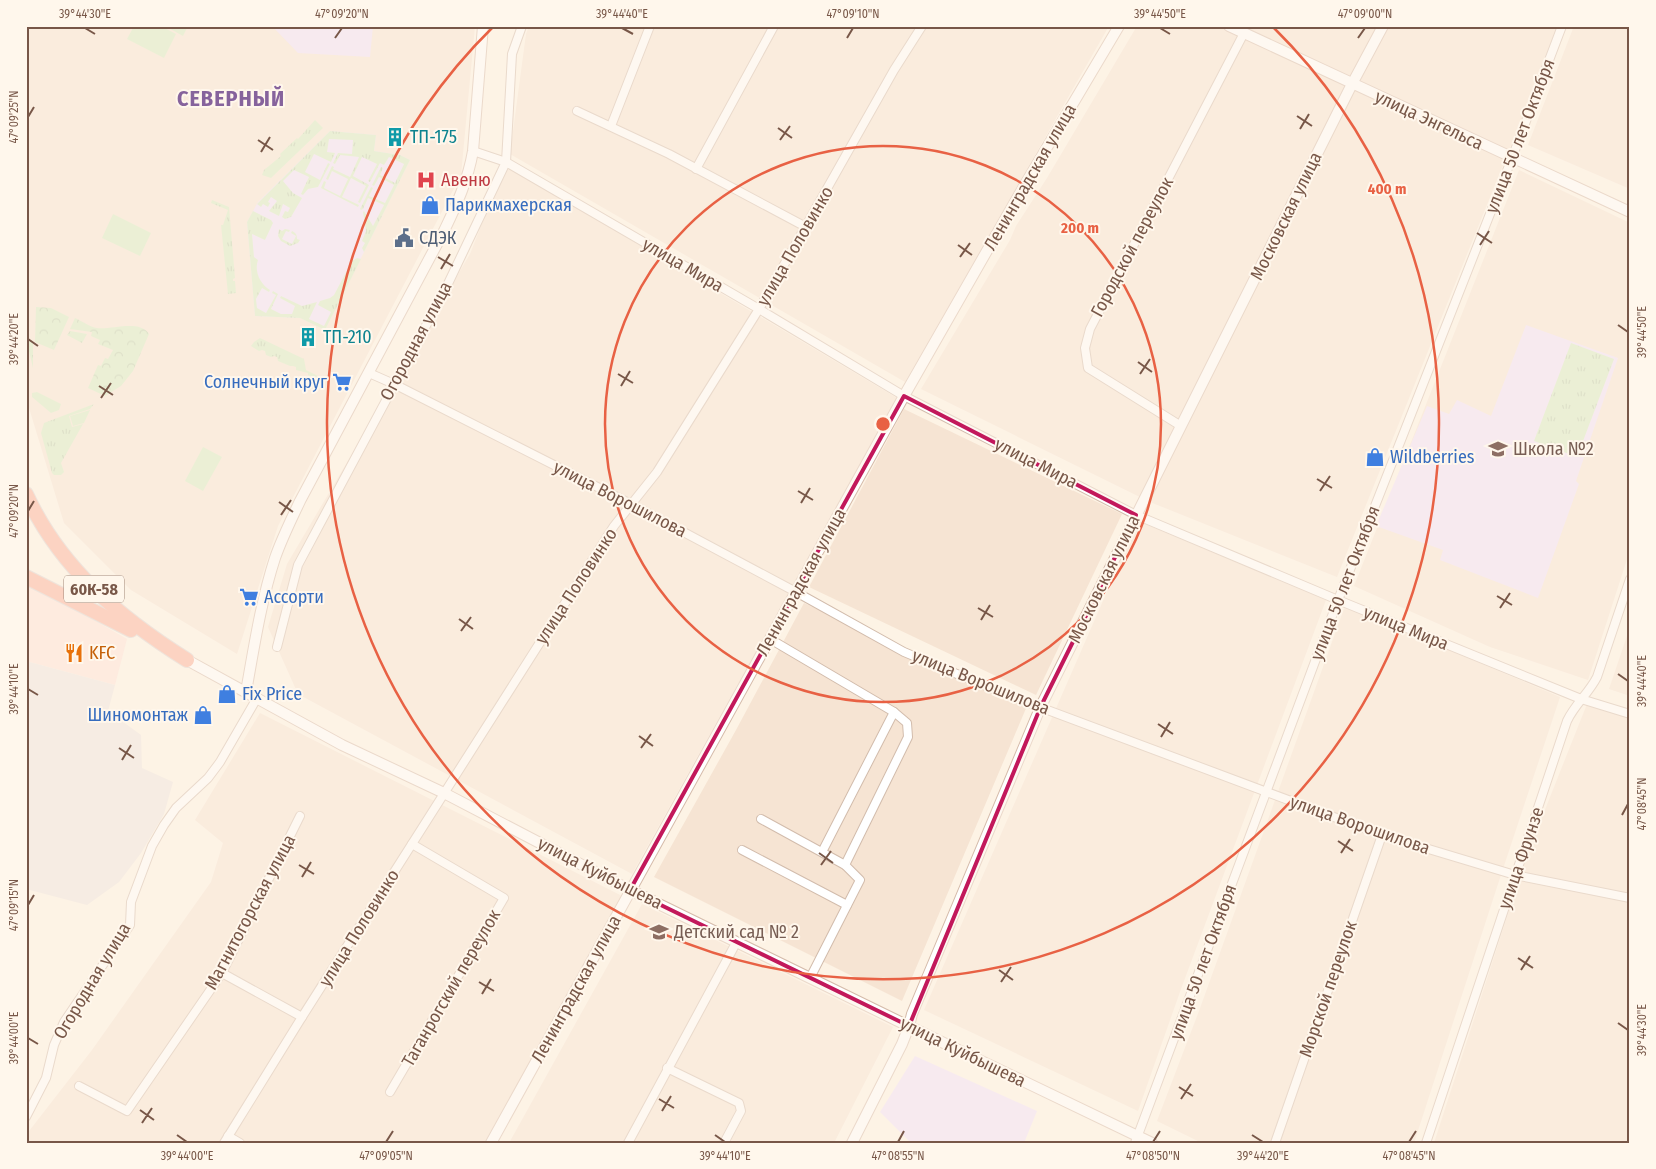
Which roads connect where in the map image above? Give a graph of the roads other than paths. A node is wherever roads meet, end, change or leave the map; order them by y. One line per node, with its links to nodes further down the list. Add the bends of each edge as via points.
1 (483, 26): 14 (street)
2 (522, 26): 16 (street, Огородная улица, via 512,54)
3 (650, 26): 13 (street)
4 (774, 26): 17 (street)
5 (922, 26): 19 (street, улица Половинко)
6 (1119, 26): 23 (street, Ленинградская улица)
7 (1230, 26): 10 (street, улица Энгельса)
8 (1383, 26): 11 (street, Московская улица)
9 (1562, 26): 15 (street, улица 50 лет Октября)
10 (1244, 33): 11 (street, улица Энгельса); 24 (street, Городской переулок, via 1090,329 1085,348 1088,368)
11 (1352, 84): 15 (street, улица Энгельса); 24 (street, Московская улица)
12 (577, 111): 13 (street)
13 (611, 126): 17 (street)
14 (473, 151): 16 (street, улица Мира); 21 (street, via 460,196)
15 (1512, 158): 18 (street, улица Энгельса); 31 (street, улица 50 лет Октября)
16 (506, 162): 20 (street, улица Мира); 22 (street, Огородная улица, via 445,290)
17 (696, 169): 19 (street)
18 (1630, 212)
19 (806, 227): 20 (street, улица Половинко)
20 (759, 309): 23 (street, улица Мира); 26 (street, улица Половинко, via 657,472)
21 (369, 373): 22 (street, улица Ворошилова); 35 (street, via 300,502 275,558 256,633)
22 (394, 384): 26 (street, улица Ворошилова); 33 (street, Огородная улица, via 298,565)
23 (904, 396): 27 (street, улица Мира); 30 (street, Ленинградская улица)
24 (1181, 426): 27 (street, Московская улица)
25 (26, 494): 34 (highway, 60К-58, via 44,528 81,578 150,637)
26 (631, 504): 30 (street, улица Ворошилова); 42 (street, улица Половинко)
27 (1136, 515): 31 (street, улица Мира); 38 (street, Московская улица)
28 (26, 577): 34 (highway)
29 (1630, 579): 37 (street, улица Фрунзе, via 1597,676)
30 (796, 592): 32 (street, Ленинградская улица); 38 (street, улица Ворошилова, via 904,652)
31 (1338, 600): 37 (street, улица Мира); 41 (street, улица 50 лет Октября)
32 (770, 639): 39 (street); 51 (street, Ленинградская улица)
33 (277, 647)
34 (187, 660): 35 (street, улица Куйбышева)
35 (246, 692): 36 (street, улица Куйбышева)
36 (257, 698): 42 (street, улица Куйбышева, via 342,745); 62 (street, Огородная улица, via 220,762 176,808 152,846 131,902 130,925 64,1022 46,1078)
37 (1581, 699): 40 (street, улица Мира); 50 (street, улица Фрунзе, via 1567,721)
38 (1041, 706): 41 (street, улица Ворошилова); 58 (street, Московская улица, via 915,1004)
39 (894, 712): 48 (street); 49 (street, via 907,723 908,737)
40 (1630, 714)
41 (1266, 792): 45 (street, улица Ворошилова); 64 (street, улица 50 лет Октября)
42 (444, 793): 46 (street, улица Половинко); 51 (street, улица Куйбышева)
43 (300, 816): 55 (street, Магнитогорская улица)
44 (760, 819): 48 (street)
45 (1382, 835): 50 (street, улица Ворошилова); 71 (street, Морской переулок)
46 (412, 844): 57 (street, улица Половинко); 61 (street, Таганрогский переулок, via 504,898)
47 (742, 850): 53 (street)
48 (822, 852): 49 (street)
49 (845, 865): 53 (street, via 860,880)
50 (1515, 874): 52 (street, улица Ворошилова); 72 (street, улица Фрунзе)
51 (630, 890): 54 (street, улица Куйбышева); 66 (street, Ленинградская улица)
52 (1630, 898)
53 (847, 906): 56 (street)
54 (736, 943): 56 (street, улица Куйбышева); 59 (street)
55 (222, 973): 57 (street); 60 (street, Магнитогорская улица, via 126,1111)
56 (810, 978): 58 (street, улица Куйбышева)
57 (302, 1016): 63 (street, улица Половинко)
58 (909, 1026): 64 (street, улица Куйбышева); 69 (street, Московская улица)
59 (667, 1068): 67 (street); 68 (street, via 739,1103 741,1111)
60 (78, 1086)
61 (390, 1092)
62 (26, 1117)
63 (226, 1139): 65 (street)
64 (1136, 1139): 70 (street, улица Куйбышева)
65 (240, 1143)
66 (491, 1143)
67 (628, 1143)
68 (724, 1143)
69 (852, 1143)
70 (1152, 1143)
71 (1275, 1143)
72 (1426, 1143)

